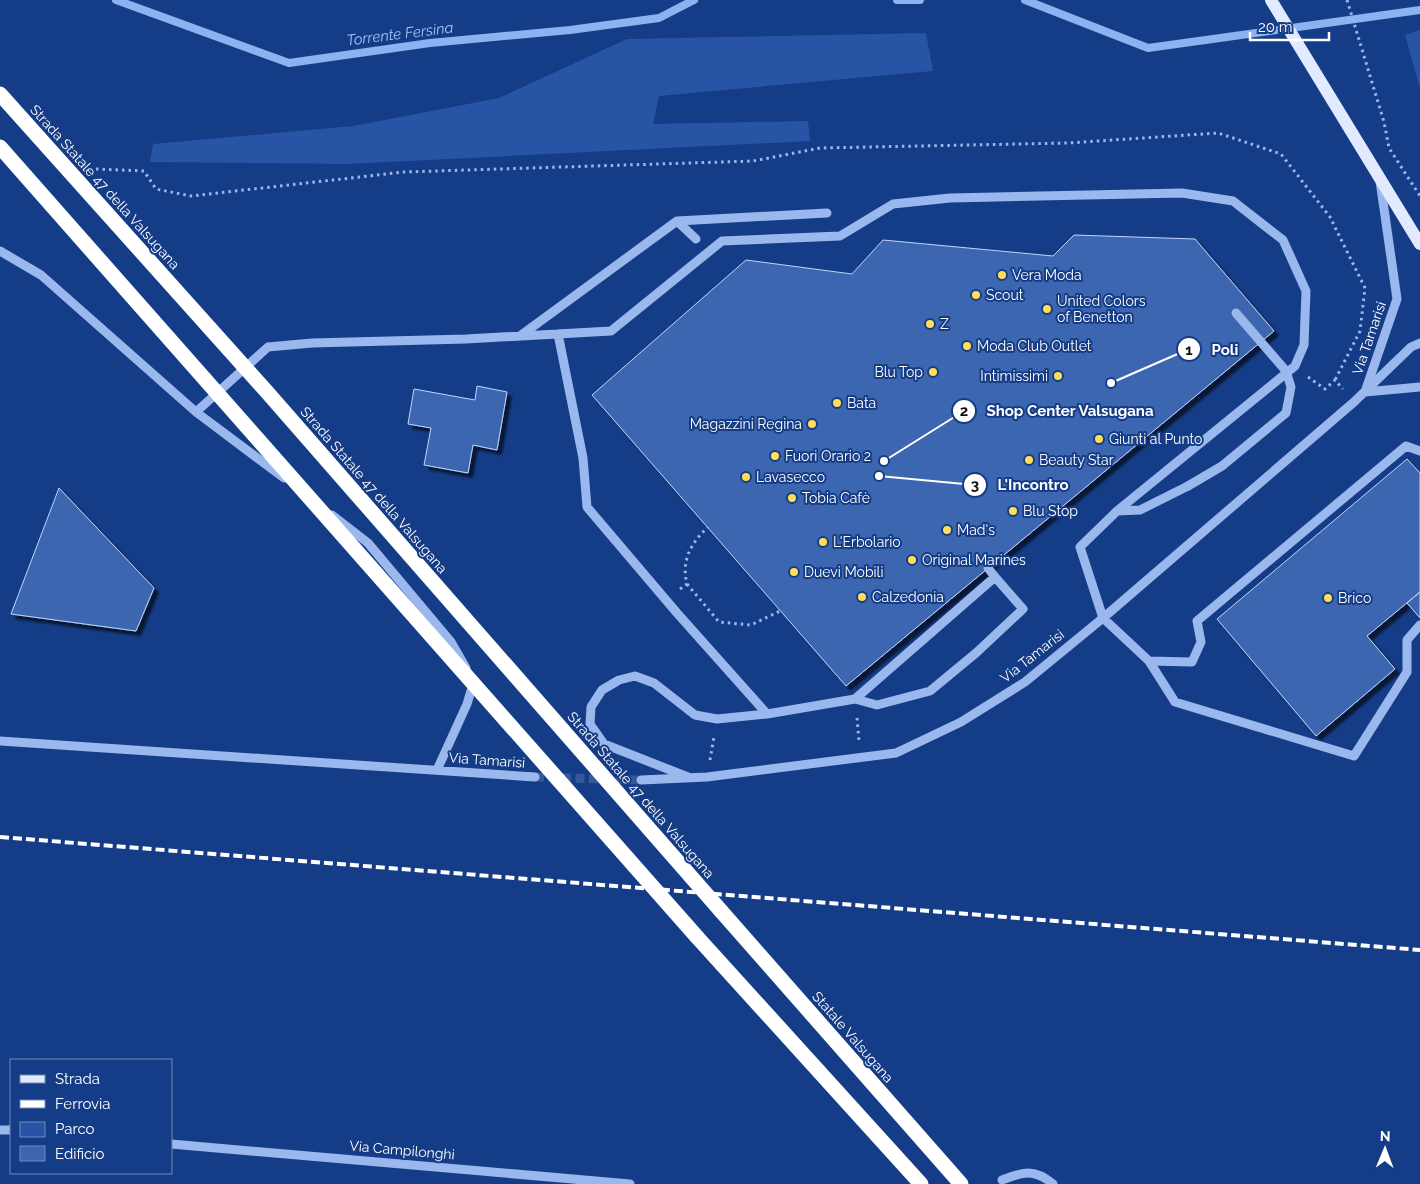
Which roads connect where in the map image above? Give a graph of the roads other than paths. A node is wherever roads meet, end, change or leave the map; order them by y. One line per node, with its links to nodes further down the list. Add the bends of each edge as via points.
1 (1272, 0): 4 (main road)
2 (0, 94): 31 (highway, Strada Statale 47 della Valsugana, bridge, via 261,385)
3 (0, 147): 35 (highway, bridge, via 697,937)
4 (1378, 173): 8 (main road); 15 (street, Via Tamarisi, via 1397,299)
5 (828, 213): 6 (street)
6 (677, 221): 7 (street); 12 (street)
7 (696, 239)
8 (1420, 244)
9 (0, 251): 16 (street, via 41,275)
10 (1236, 313): 18 (street, bridge, via 1286,371 1291,387 1286,413 1222,466 1188,486 1140,510)
11 (558, 334): 12 (street); 18 (street, via 611,332 722,242 840,236 893,204 950,198 1182,193 1233,201 1283,240 1306,291 1304,345 1295,366); 25 (street, via 583,458 587,507)
12 (520, 336): 16 (street, via 268,347)
13 (1420, 343): 15 (street, Via Tamarisi, via 1411,347)
14 (1420, 387): 15 (street, Via Tamarisi)
15 (1365, 392): 21 (street, Via Tamarisi)
16 (196, 412): 27 (street, via 368,543 451,642 475,682)
17 (1420, 451): 23 (street, via 1406,446 1197,620 1201,642 1192,662)
18 (1117, 511): 21 (street, via 1080,547)
19 (988, 568): 20 (street)
20 (995, 577): 24 (street); 24 (street, via 1023,609 976,653 930,691 877,705)
21 (1102, 618): 23 (street); 29 (street, Via Tamarisi, via 1025,682 961,722 896,753)
22 (1420, 625): 23 (street, via 1406,640 1408,672 1354,756 1175,702)
23 (1149, 661)
24 (855, 700): 25 (street)
25 (767, 714): 29 (street, via 716,719 695,715 654,683 635,676 619,680 602,690 591,707 590,724 604,744)
26 (0, 741): 27 (street, Via Tamarisi)
27 (437, 770): 28 (street, Via Tamarisi)
28 (535, 777)
29 (690, 778): 30 (street, Via Tamarisi)
30 (640, 780)
31 (720, 911): 36 (highway, Statale Valsugana)
32 (172, 1144): 34 (street, Via Campilonghi)
33 (1002, 1180): 37 (street, via 1025,1172 1044,1176)
34 (630, 1184)
35 (921, 1184)
36 (961, 1184)
37 (1053, 1184)

